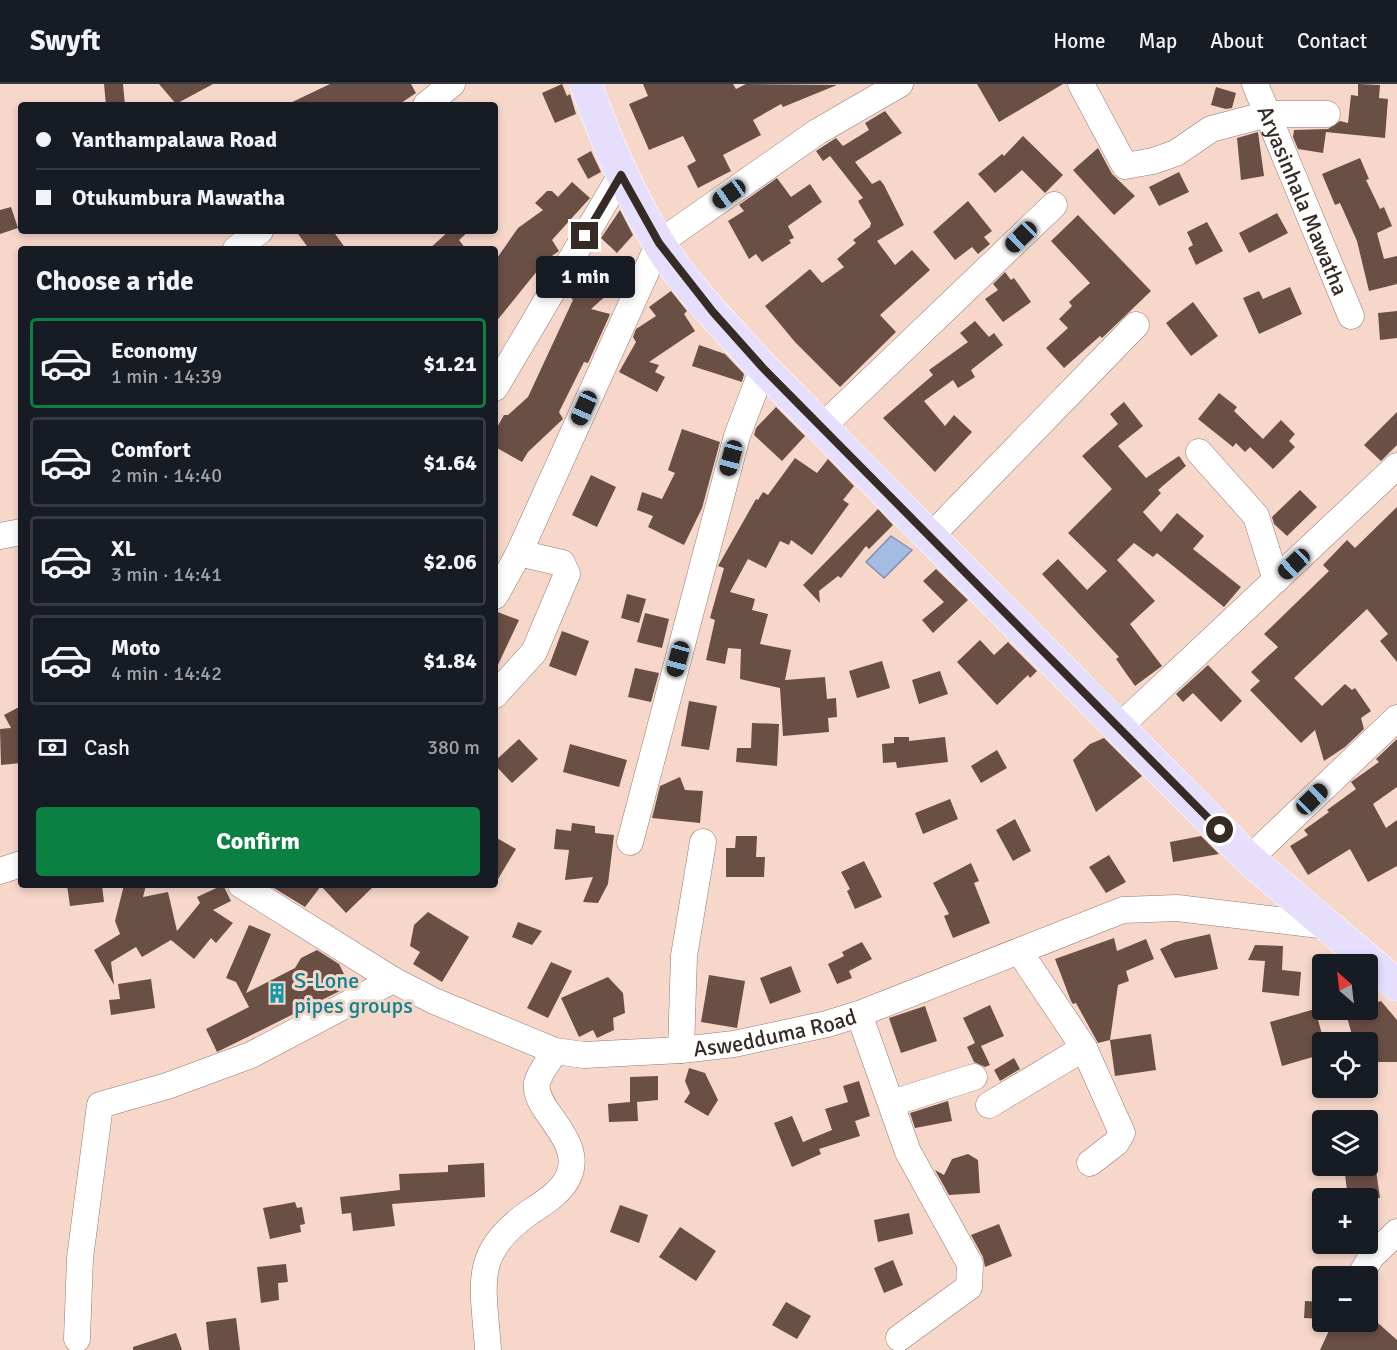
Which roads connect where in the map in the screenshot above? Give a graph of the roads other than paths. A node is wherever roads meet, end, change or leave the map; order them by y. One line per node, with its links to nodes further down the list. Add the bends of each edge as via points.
1 (452, 84): 6 (street)
2 (586, 84): 9 (main road)
3 (900, 84): 12 (street, via 817,132)
4 (1081, 84): 7 (street, via 1125,165 1176,153 1212,129)
5 (1255, 84): 7 (street, Aryasinhala Mawatha)
6 (430, 102)
7 (1268, 114): 8 (street); 14 (street, Aryasinhala Mawatha)
8 (1327, 114)
9 (621, 175): 12 (main road); 17 (street)
10 (1054, 205): 18 (street)
11 (256, 234): 13 (street)
12 (659, 243): 16 (main road); 24 (street)
13 (240, 246)
14 (1350, 316)
15 (1136, 325): 23 (street)
16 (763, 368): 18 (main road); 30 (street, via 736,436)
17 (498, 383)
18 (822, 427): 23 (main road)
19 (1198, 452): 25 (street, via 1256,516)
20 (1397, 466): 25 (street)
21 (18, 533): 22 (street)
22 (0, 536)
23 (932, 536): 29 (main road)
24 (519, 553): 26 (street); 27 (street, via 562,563 567,574 534,652)
25 (1276, 580): 29 (street)
26 (498, 591)
27 (498, 692)
28 (1397, 718): 32 (street)
29 (1118, 728): 32 (main road)
30 (630, 842)
31 (703, 842): 42 (street, via 684,956)
32 (1250, 859): 36 (main road)
33 (18, 865): 34 (street)
34 (0, 871)
35 (246, 888): 38 (street, Aswedduma Road)
36 (1328, 926): 37 (street, Aswedduma Road, via 1150,907 1102,916); 39 (main road)
37 (1019, 951): 40 (street, Aswedduma Road); 41 (street)
38 (393, 980): 43 (street, Aswedduma Road); 51 (street, via 251,1055 167,1086 100,1105 80,1258)
39 (1397, 984)
40 (859, 1014): 42 (street, Aswedduma Road, via 734,1044); 45 (street)
41 (1084, 1048): 46 (street); 47 (street, via 1122,1132 1116,1143)
42 (681, 1050): 43 (street, Aswedduma Road, via 584,1055)
43 (555, 1051): 52 (street, via 537,1082 537,1092 568,1143 570,1174 544,1203 511,1225 486,1263)
44 (974, 1077): 45 (street)
45 (892, 1103): 50 (street, via 908,1152 970,1264 969,1287)
46 (989, 1105)
47 (1090, 1163)
48 (1397, 1232): 49 (street)
49 (1366, 1266)
50 (899, 1338)
51 (77, 1339)
52 (488, 1350)

